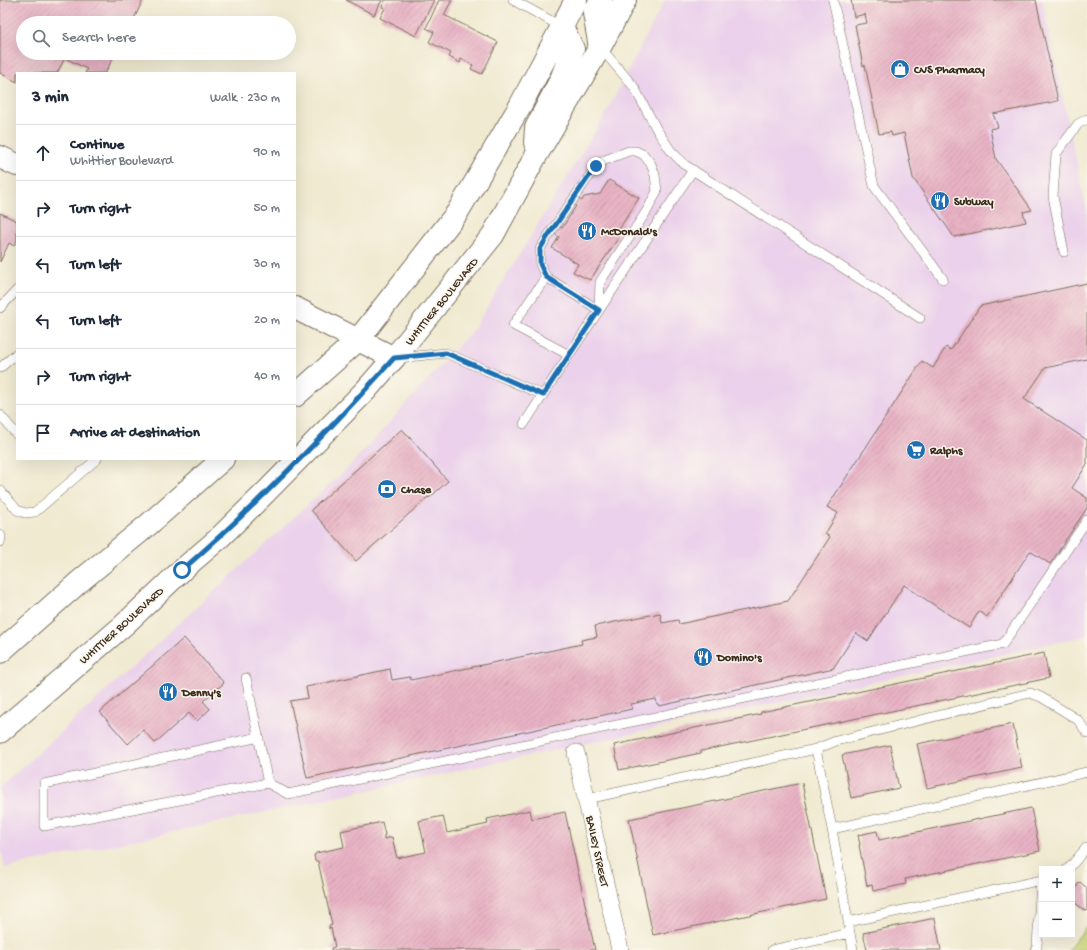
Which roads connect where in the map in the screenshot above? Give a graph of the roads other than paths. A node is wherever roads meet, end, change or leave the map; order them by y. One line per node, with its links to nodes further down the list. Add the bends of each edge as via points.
1 (513, 0): 6 (lane)
2 (576, 0): 6 (main road)
3 (601, 0): 7 (main road, via 594,13)
4 (625, 0): 7 (main road, WHITTIER BOULEVARD)
5 (833, 0): 15 (lane, via 874,186)
6 (562, 27): 10 (main road, via 573,49 536,128); 21 (main road, via 520,106 457,213)
7 (600, 48): 10 (main road, WHITTIER BOULEVARD); 12 (lane, via 634,87 671,151)
8 (1087, 119): 13 (lane, via 1078,124 1056,154 1053,196)
9 (0, 157): 11 (main road)
10 (533, 161): 24 (main road, WHITTIER BOULEVARD, via 493,236)
11 (16, 165)
12 (693, 170): 19 (lane); 20 (lane)
13 (1064, 252)
14 (546, 277): 19 (lane); 19 (lane, via 540,264 540,249 596,166 629,151 644,155 655,175 657,191 600,282); 23 (lane, via 513,325)
15 (943, 279)
16 (16, 291): 17 (lane)
17 (0, 308)
18 (296, 309): 21 (main road)
19 (599, 310): 23 (lane)
20 (920, 318)
21 (358, 340): 24 (main road); 26 (main road)
22 (16, 354): 25 (lane)
23 (568, 355): 27 (lane)
24 (394, 358): 27 (lane, via 446,353); 39 (main road, WHITTIER BOULEVARD, via 366,390 228,530)
25 (0, 368)
26 (296, 395)
27 (543, 395): 29 (lane)
28 (0, 415): 30 (lane)
29 (524, 424)
30 (16, 434)
31 (96, 460): 33 (lane, via 35,512 25,513 17,510)
32 (222, 460): 37 (main road)
33 (0, 490)
34 (1087, 520): 45 (lane, via 1003,644 288,794)
35 (0, 534): 36 (lane)
36 (0, 542)
37 (0, 652)
38 (246, 678): 41 (lane)
39 (0, 732)
40 (1087, 733): 42 (lane, via 1078,720 1030,693 836,741)
41 (259, 737): 45 (lane); 45 (lane, via 44,784 44,826)
42 (816, 749): 46 (lane); 47 (lane)
43 (576, 753): 46 (street, BAILEY STREET)
44 (1087, 772): 47 (lane)
45 (268, 783)
46 (587, 799): 54 (street, BAILEY STREET)
47 (832, 828): 52 (lane)
48 (1087, 848): 49 (lane)
49 (1072, 866)
50 (1039, 881): 52 (lane)
51 (1040, 902): 57 (lane)
52 (848, 922): 53 (lane)
53 (850, 932): 55 (lane); 56 (lane)
54 (620, 950)
55 (772, 950)
56 (853, 950)
57 (1035, 950)

